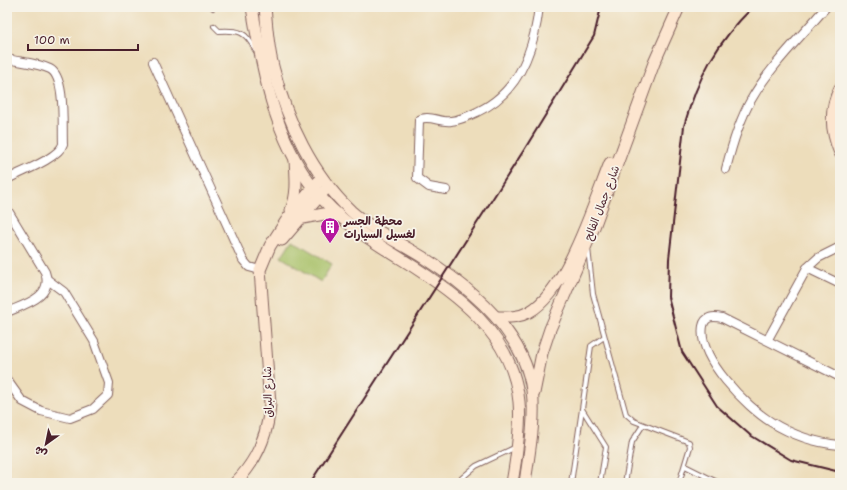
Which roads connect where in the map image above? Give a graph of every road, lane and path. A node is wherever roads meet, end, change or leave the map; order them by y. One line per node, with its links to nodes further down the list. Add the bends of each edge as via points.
1 (252, 7): 10 (street)
2 (265, 7): 16 (street, via 273,69 285,105 307,154)
3 (539, 7): 17 (street, via 536,31 526,61 511,88 503,96 490,106 453,121 425,118 419,120 416,178 429,187)
4 (674, 7): 30 (street, شارع جمال الفالح, via 647,68 580,239 558,282 540,305 528,313 516,318)
5 (679, 7): 22 (street, شارع جمال الفالح, via 654,63)
6 (826, 7): 14 (street, via 755,94 741,120)
7 (214, 26): 10 (lane, via 217,30 239,31 246,35)
8 (7, 59): 15 (street, via 50,69 57,75 60,86 63,144 55,155)
9 (153, 62): 25 (street, via 243,260 249,268)
10 (262, 64): 13 (street, via 273,106)
11 (840, 88): 12 (street, via 833,107 832,124 834,139)
12 (840, 153)
13 (295, 159): 18 (street); 21 (street)
14 (726, 169)
15 (7, 179)
16 (326, 182): 18 (street, شارع البراق); 30 (street, via 358,217 457,281)
17 (446, 190)
18 (316, 192): 20 (street); 21 (street, شارع البراق)
19 (7, 210): 26 (street)
20 (340, 217): 21 (street, via 324,214); 39 (street, via 372,241 432,278 470,307 487,327 509,362 518,389 520,416)
21 (293, 219): 25 (street, شارع البراق, via 270,246); 28 (street, شارع البراق, via 271,260)
22 (588, 242): 31 (lane, via 593,294); 35 (street, شارع جمال الفالح, via 546,341)
23 (840, 247): 24 (street, via 818,258)
24 (807, 268): 27 (street); 32 (street)
25 (260, 270): 28 (street, شارع البراق)
26 (48, 280): 29 (street, via 44,293); 34 (street, via 64,292 94,341 110,383 108,394 93,409 70,418 41,411 22,401)
27 (840, 284)
28 (262, 292): 41 (street, شارع البراق, via 269,420 266,436)
29 (7, 312)
30 (496, 317): 35 (street, via 522,358 532,389)
31 (604, 337): 36 (lane, via 591,346); 37 (lane, via 626,414)
32 (768, 339): 33 (street); 38 (street, via 715,316 708,318 703,326 705,344 715,366 740,397 771,422 790,432 824,444)
33 (840, 377)
34 (7, 380)
35 (533, 402): 44 (street)
36 (582, 409): 45 (lane); 46 (lane, via 606,447)
37 (643, 425): 40 (lane, via 689,442); 47 (lane, via 632,442)
38 (840, 445)
39 (516, 447): 42 (lane, via 476,466); 43 (street)
40 (685, 466): 48 (lane); 49 (lane)
41 (239, 481)
42 (456, 483)
43 (512, 483)
44 (525, 483)
45 (571, 483)
46 (600, 483)
47 (625, 483)
48 (679, 483)
49 (719, 483)

